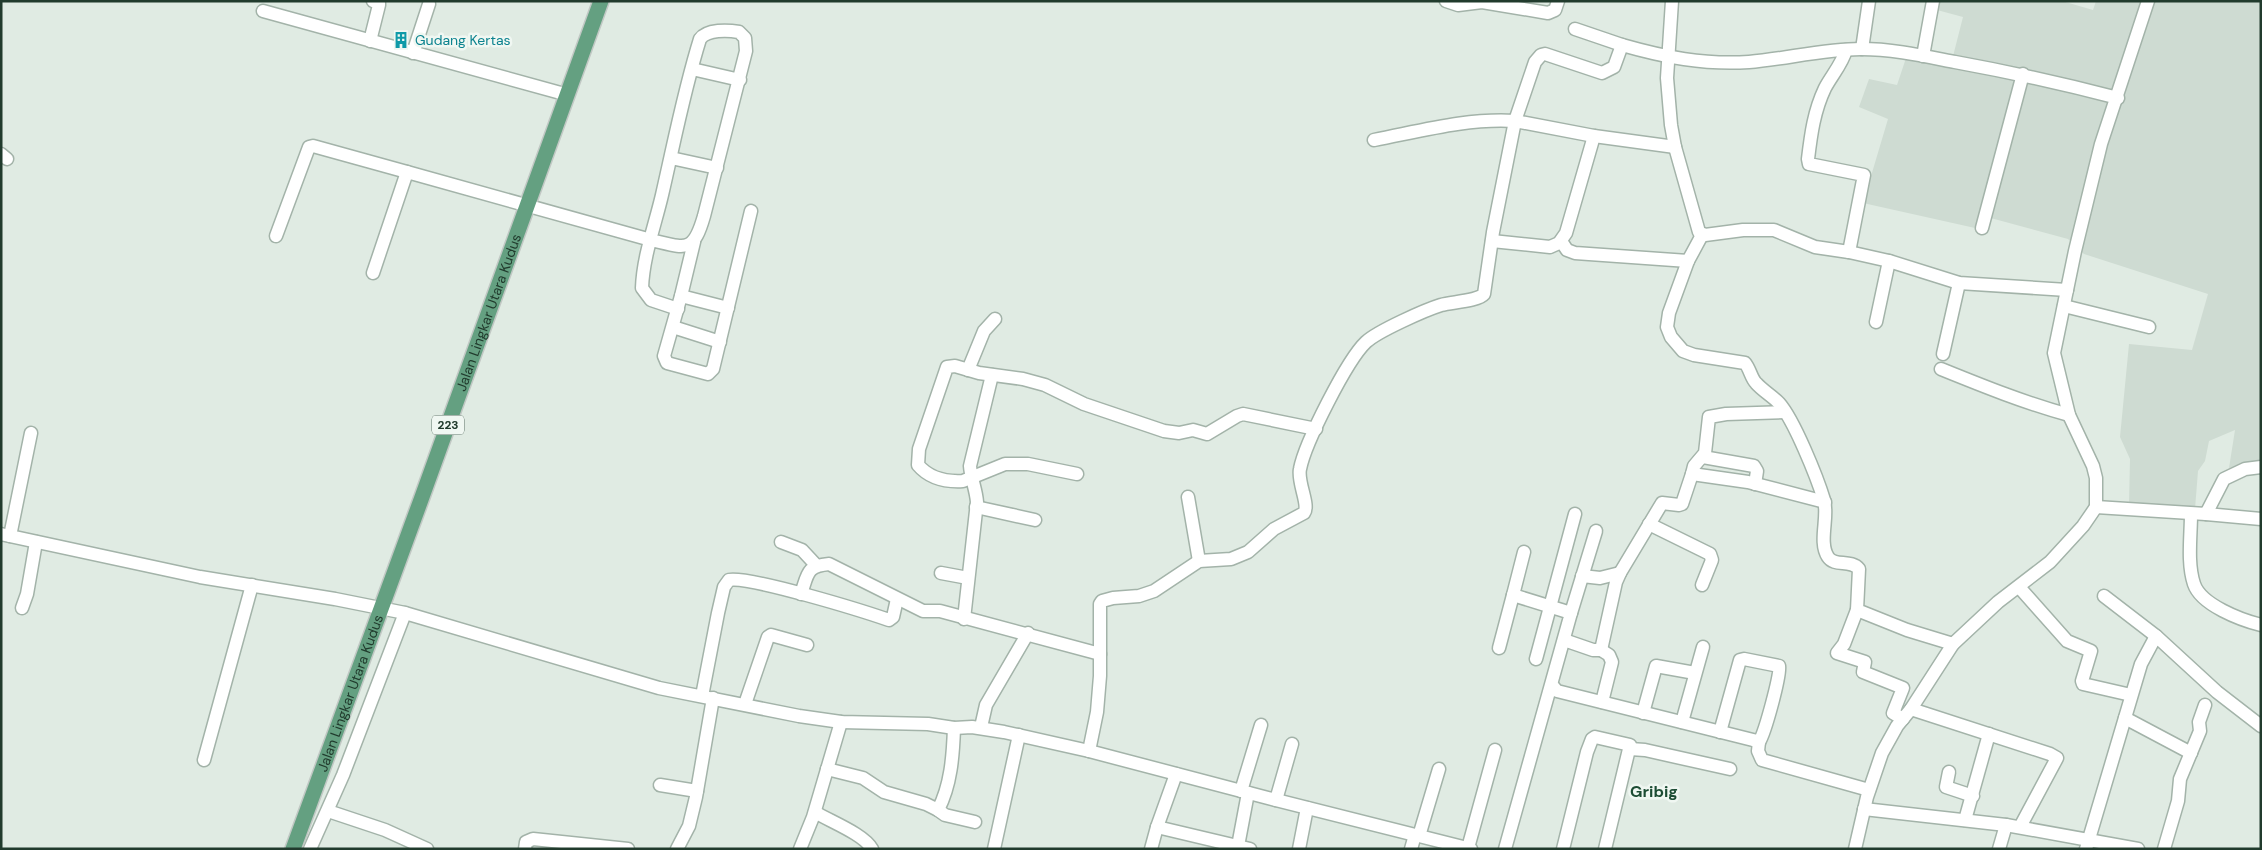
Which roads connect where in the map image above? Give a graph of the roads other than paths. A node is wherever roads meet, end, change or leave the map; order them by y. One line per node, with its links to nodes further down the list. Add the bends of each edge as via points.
1 (373, 1): 12 (street, via 379,5)
2 (601, 1): 22 (main road, Jalan Lingkar Utara Kudus / 223)
3 (1446, 1): 4 (street, via 1458,5 1482,2 1548,13 1555,10)
4 (1558, 1)
5 (1672, 1): 18 (street)
6 (1869, 1): 14 (street)
7 (1933, 1): 17 (street)
8 (2148, 1): 23 (street)
9 (429, 4): 16 (street)
10 (263, 11): 12 (street)
11 (1575, 29): 13 (street)
12 (370, 41): 16 (street)
13 (1622, 45): 18 (street); 24 (street, via 1614,67 1602,73 1546,54 1540,55)
14 (1862, 49): 15 (street); 17 (street)
15 (1846, 50): 18 (street, via 1727,63); 40 (street, via 1825,88 1813,119 1808,160 1809,164 1864,175)
16 (413, 53): 22 (street)
17 (1923, 56): 20 (street)
18 (1668, 58): 27 (street)
19 (692, 69): 21 (street); 21 (street, via 703,35 737,32 743,35 747,45); 28 (street)
20 (2023, 74): 23 (street); 33 (street)
21 (740, 80): 29 (street)
22 (568, 95): 31 (main road, Jalan Lingkar Utara Kudus / 223)
23 (2118, 98): 45 (street, via 2101,144)
24 (1515, 121): 25 (street); 26 (street, via 1489,119 1465,122); 37 (street)
25 (1594, 136): 27 (street); 38 (street, via 1566,234)
26 (1374, 140)
27 (1674, 147): 34 (street, via 1694,221)
28 (670, 158): 29 (street); 36 (street)
29 (717, 168): 39 (street)
30 (407, 172): 31 (street); 35 (street, via 313,146 309,148); 43 (street)
31 (528, 206): 36 (street); 98 (main road, Jalan Lingkar Utara Kudus / 223)
32 (751, 211): 48 (street)
33 (1982, 228)
34 (1702, 235): 40 (street, via 1774,230 1815,248); 41 (street)
35 (276, 236)
36 (651, 240): 39 (street, via 682,246); 46 (street, via 642,288 652,300)
37 (1492, 241): 38 (street, via 1550,247); 60 (street, via 1486,287 1481,298 1440,306 1366,342 1351,363)
38 (1561, 241): 41 (street, via 1567,250 1575,253)
39 (694, 242): 46 (street)
40 (1849, 252): 42 (street)
41 (1688, 261): 58 (street, via 1669,313 1667,327 1676,345 1694,355 1745,363 1755,382)
42 (1889, 261): 44 (street); 50 (street)
43 (372, 273)
44 (1959, 283): 45 (street); 54 (street)
45 (2067, 290): 47 (street)
46 (680, 302): 48 (street); 51 (street)
47 (2064, 306): 52 (street); 59 (street, via 2054,353)
48 (728, 308): 53 (street)
49 (995, 319): 56 (street, via 984,331)
50 (1876, 322)
51 (673, 327): 53 (street); 53 (street, via 664,354 666,362 708,374 713,369)
52 (2149, 327)
53 (720, 342)
54 (1943, 354)
55 (1941, 369): 59 (street, via 2025,402)
56 (968, 370): 57 (street); 66 (street, via 950,367 944,371 918,461 924,471 938,478 957,481)
57 (992, 374): 60 (street, via 1045,385 1084,404 1164,431 1194,430 1207,434 1243,414); 66 (street, via 970,466)
58 (1784, 412): 62 (street, via 1712,416 1708,419); 69 (street, via 1800,440)
59 (2069, 415): 71 (street, via 2093,466)
60 (1316, 429): 83 (street, via 1300,470 1306,506 1304,513 1274,529 1248,552 1231,559)
61 (31, 433): 79 (street)
62 (1703, 456): 65 (street); 67 (street, via 1754,466 1757,471)
63 (2261, 467): 74 (street, via 2244,469 2224,479)
64 (1077, 474): 66 (street, via 1028,464 1005,464)
65 (1692, 474): 67 (street); 77 (street, via 1682,504 1662,503)
66 (971, 478): 70 (street, via 976,492)
67 (1755, 484): 69 (street)
68 (1188, 497): 83 (street)
69 (1825, 502): 99 (street, via 1828,557 1832,561 1852,563 1859,569)
70 (976, 507): 76 (street); 88 (street)
71 (2096, 507): 73 (street); 91 (street, via 2065,547)
72 (1575, 514): 96 (street)
73 (2191, 514): 74 (street); 103 (street, via 2191,572 2199,593 2229,614)
74 (2206, 514): 75 (street)
75 (2261, 518)
76 (1035, 520)
77 (1649, 524): 86 (street); 90 (street, via 1710,554 1712,560)
78 (1596, 531): 87 (street)
79 (6, 535): 80 (street)
80 (36, 542): 89 (street); 97 (street)
81 (781, 542): 84 (street, via 802,550)
82 (1524, 552): 93 (street)
83 (1199, 561): 112 (street, via 1154,591 1102,601)
84 (811, 570): 92 (street); 95 (street, via 829,564)
85 (941, 573): 88 (street)
86 (1620, 573): 87 (street, via 1600,578); 111 (street)
87 (1582, 576): 101 (street)
88 (968, 578): 102 (street)
89 (252, 585): 98 (street); 139 (street)
90 (1702, 585)
91 (2019, 587): 107 (street); 116 (street, via 2068,640 2091,651 2083,684)
92 (801, 594): 95 (street, via 889,620 893,617); 117 (street, via 729,580 720,604)
93 (1513, 595): 96 (street); 109 (street)
94 (2104, 596): 105 (street)
95 (897, 600): 102 (street, via 923,611 940,611)
96 (1550, 607): 101 (street); 113 (street)
97 (22, 608)
98 (382, 608): 100 (street); 165 (main road, Jalan Lingkar Utara Kudus / 223)
99 (1857, 610): 107 (street); 122 (street, via 1837,654 1862,660 1865,662 1863,672 1903,688 1893,712)
100 (405, 613): 117 (street, via 659,688); 154 (street)
101 (1571, 613): 106 (street)
102 (964, 619): 104 (street)
103 (2261, 625)
104 (1028, 633): 112 (street); 128 (street, via 986,705)
105 (2156, 636): 116 (street, via 2141,664); 127 (street, via 2217,692)
106 (1564, 640): 111 (street); 115 (street)
107 (1953, 644): 122 (street)
108 (807, 645): 119 (street, via 768,637)
109 (1499, 648)
110 (1703, 648): 114 (street)
111 (1601, 650): 118 (street, via 1609,655 1612,662)
112 (1100, 654): 137 (street, via 1097,712)
113 (1536, 659)
114 (1695, 673): 121 (street, via 1656,666); 125 (street)
115 (1552, 685): 118 (street, via 1557,691); 177 (street)
116 (2131, 695): 123 (street)
117 (707, 697): 119 (street); 147 (street)
118 (1602, 702): 121 (street)
119 (745, 704): 124 (street)
120 (2205, 705): 138 (street)
121 (1643, 713): 125 (street)
122 (1907, 714): 131 (street); 146 (street, via 1882,752)
123 (2125, 718): 138 (street); 162 (street)
124 (840, 722): 129 (street, via 928,724); 140 (street)
125 (1682, 722): 130 (street)
126 (1261, 726): 148 (street)
127 (2261, 726)
128 (980, 727): 129 (street); 132 (street)
129 (954, 728): 153 (street, via 949,781)
130 (1720, 732): 133 (street); 133 (street, via 1740,659 1779,666 1765,731)
131 (1989, 734): 149 (street); 160 (street, via 2050,754 2058,760)
132 (1019, 735): 137 (street); 173 (street)
133 (1759, 742): 146 (street, via 1762,760)
134 (1292, 744): 150 (street)
135 (1630, 749): 142 (street); 178 (street, via 1628,744 1599,737 1592,739); 179 (street)
136 (1495, 750): 164 (street)
137 (1089, 751): 144 (street)
138 (2191, 753): 183 (street, via 2180,779 2178,801)
139 (204, 760)
140 (827, 769): 153 (street, via 863,778 884,792); 155 (street)
141 (1439, 769): 161 (street)
142 (1730, 769)
143 (1949, 772): 149 (street, via 1946,786)
144 (1176, 774): 148 (street); 159 (street)
145 (660, 785): 147 (street)
146 (1869, 790): 152 (street)
147 (697, 791): 170 (street, via 689,826)
148 (1244, 792): 150 (street); 163 (street)
149 (1973, 796): 156 (street)
150 (1276, 800): 151 (street)
151 (1307, 808): 161 (street); 175 (street)
152 (1864, 809): 156 (street); 180 (street)
153 (938, 810): 157 (street, via 945,815)
154 (328, 811): 166 (street); 167 (street, via 386,830)
155 (815, 812): 171 (street); 172 (street, via 862,838)
156 (1965, 820): 158 (street)
157 (974, 822)
158 (2006, 825): 160 (street); 181 (street)
159 (1157, 827): 163 (street); 174 (street)
160 (2020, 827): 162 (street)
161 (1418, 836): 164 (street); 176 (street)
162 (2087, 845): 182 (street)
163 (1244, 847)
164 (1470, 848)
165 (292, 849)
166 (310, 849)
167 (427, 849)
168 (525, 849): 169 (street, via 526,842 533,839)
169 (628, 849)
170 (677, 849)
171 (800, 849)
172 (872, 849)
173 (994, 849)
174 (1151, 849)
175 (1299, 849)
176 (1411, 849)
177 (1505, 849)
178 (1563, 849)
179 (1605, 849)
180 (1855, 849)
181 (1999, 849)
182 (2138, 849)
183 (2164, 849)

